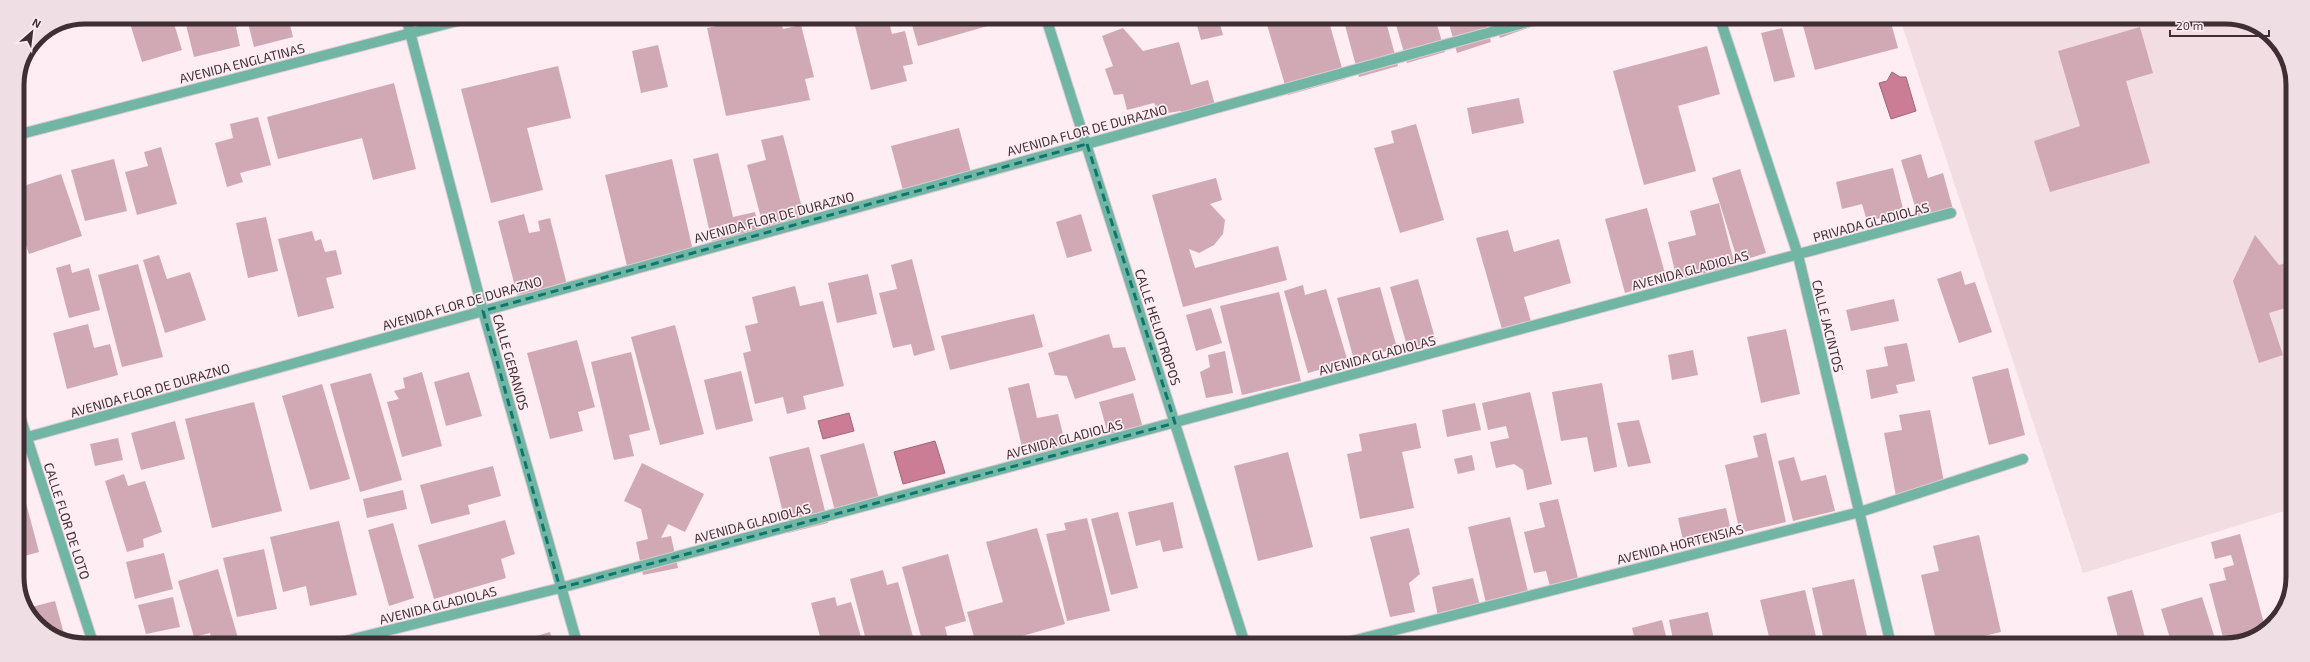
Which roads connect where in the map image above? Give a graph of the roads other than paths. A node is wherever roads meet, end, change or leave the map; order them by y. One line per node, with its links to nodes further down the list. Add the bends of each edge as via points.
1 (408, 24): 6 (street, CALLE GERANIOS)
2 (447, 24): 6 (street, AVENIDA ENGLATINAS)
3 (1048, 24): 8 (street, CALLE HELIOTROPOS)
4 (1517, 24): 8 (street, AVENIDA FLOR DE DURAZNO)
5 (1722, 24): 10 (street, CALLE JACINTOS)
6 (410, 34): 7 (street, AVENIDA ENGLATINAS); 11 (street, CALLE GERANIOS)
7 (24, 133)
8 (1087, 144): 11 (street, AVENIDA FLOR DE DURAZNO); 12 (street, CALLE HELIOTROPOS)
9 (1951, 213): 10 (street, PRIVADA GLADIOLAS)
10 (1798, 255): 12 (street, AVENIDA GLADIOLAS); 16 (street, CALLE JACINTOS)
11 (483, 311): 13 (street, AVENIDA FLOR DE DURAZNO); 17 (street, CALLE GERANIOS)
12 (1175, 423): 17 (street, AVENIDA GLADIOLAS); 21 (street, CALLE HELIOTROPOS)
13 (24, 438)
14 (24, 445): 18 (street, CALLE FLOR DE LOTO)
15 (2023, 459): 16 (street, AVENIDA HORTENSIAS)
16 (1860, 512): 22 (street, AVENIDA HORTENSIAS); 23 (street, CALLE JACINTOS)
17 (560, 588): 19 (street, AVENIDA GLADIOLAS); 20 (street, CALLE GERANIOS)
18 (91, 638)
19 (357, 638)
20 (576, 638)
21 (1243, 638)
22 (1364, 638)
23 (1889, 638)

